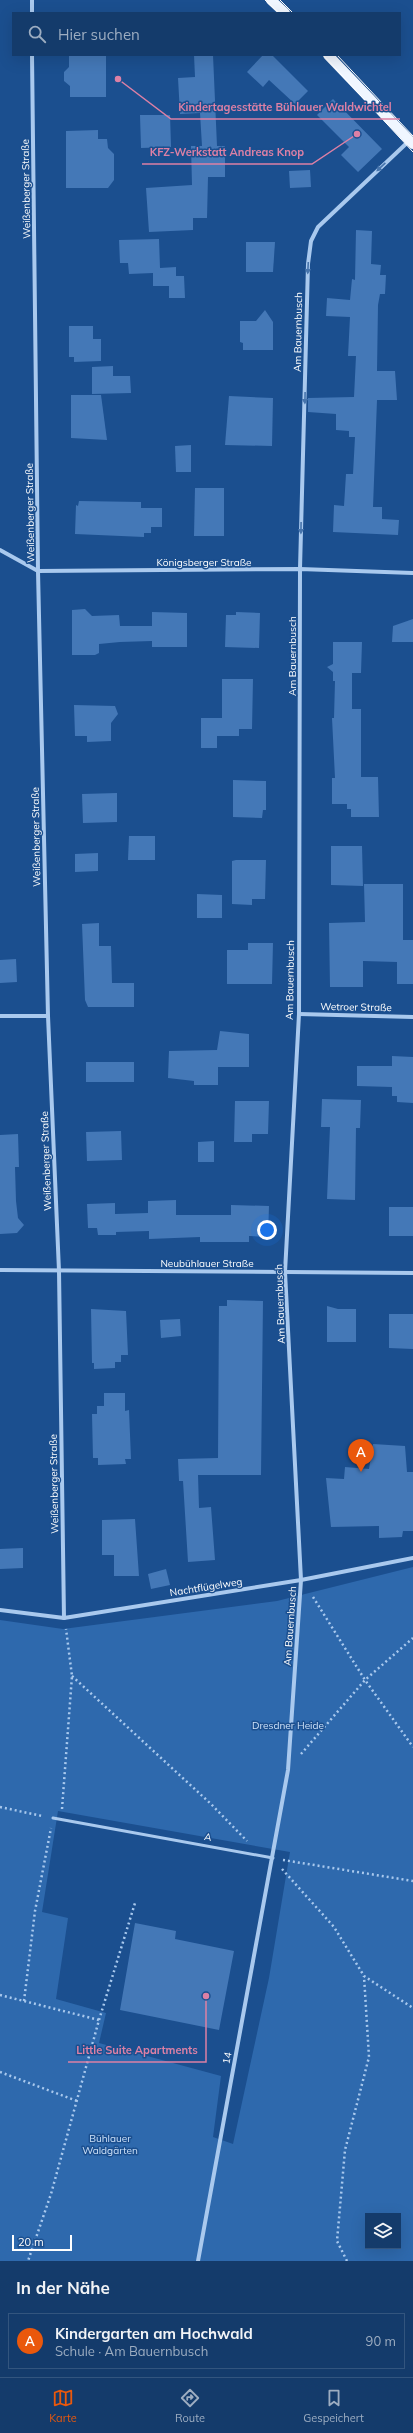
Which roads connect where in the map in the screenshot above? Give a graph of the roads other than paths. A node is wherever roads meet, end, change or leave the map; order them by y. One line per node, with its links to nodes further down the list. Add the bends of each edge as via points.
1 (32, 0): 3 (street)
2 (271, 0): 4 (main road)
3 (32, 12)
4 (284, 12)
5 (32, 56): 10 (street, Weißenberger Straße)
6 (329, 56): 7 (main road)
7 (411, 142): 9 (street, Am Bauernbusch, one-way to 9, via 323,222 311,241 308,264)
8 (0, 550): 10 (street, Königsberger Straße)
9 (300, 569): 10 (street, Königsberger Straße); 11 (street, Königsberger Straße); 12 (street, Am Bauernbusch)
10 (38, 571): 14 (street, Weißenberger Straße)
11 (413, 572)
12 (299, 1014): 15 (street, Wetroer Straße); 18 (street, Am Bauernbusch)
13 (0, 1016): 14 (street)
14 (48, 1016): 17 (street, Weißenberger Straße)
15 (413, 1016)
16 (0, 1270): 17 (street, Neubühlauer Straße)
17 (59, 1271): 18 (street, Neubühlauer Straße); 23 (street, Weißenberger Straße)
18 (285, 1272): 19 (street, Neubühlauer Straße); 21 (street, Am Bauernbusch)
19 (413, 1273)
20 (413, 1558): 21 (street, Nachtflügelweg)
21 (302, 1580): 23 (street, Nachtflügelweg); 25 (street, Am Bauernbusch, via 288,1770)
22 (0, 1610): 23 (street, Nachtflügelweg)
23 (64, 1618)
24 (53, 1818): 25 (lane, A)
25 (272, 1858): 26 (street, 14)
26 (198, 2261)

